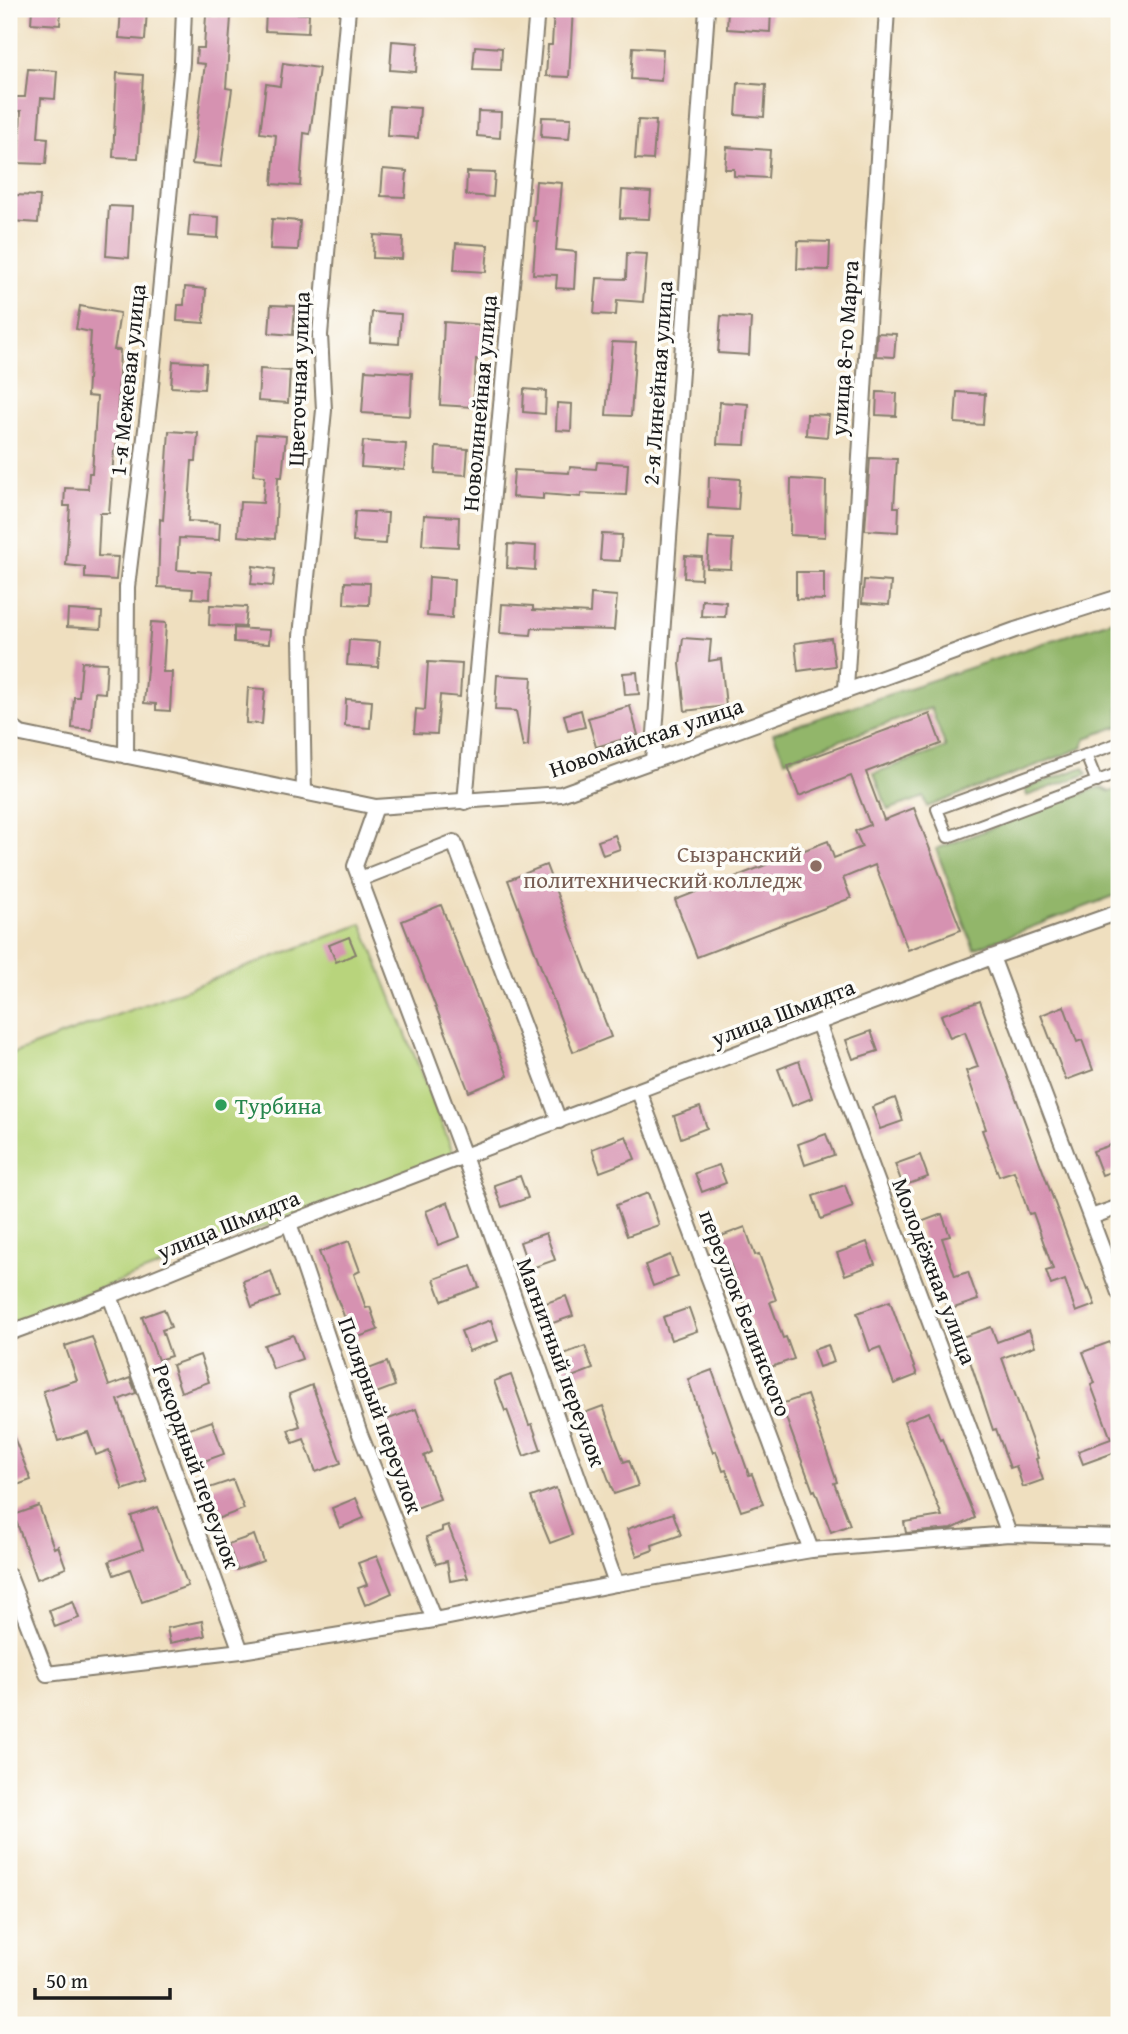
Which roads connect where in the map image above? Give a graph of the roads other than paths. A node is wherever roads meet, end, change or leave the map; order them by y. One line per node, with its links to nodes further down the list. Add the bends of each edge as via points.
1 (184, 9): 11 (street, 1-я Межевая улица, via 127,587)
2 (348, 9): 15 (street, Цветочная улица, via 320,335 324,410 301,636)
3 (537, 9): 16 (street, Новолинейная улица)
4 (707, 9): 12 (street, 2-я Линейная улица)
5 (887, 9): 7 (street, улица 8-го Марта)
6 (1119, 597): 7 (street, Новомайская улица)
7 (846, 690): 12 (street, Новомайская улица)
8 (13, 732): 11 (street, Новомайская улица)
9 (1119, 743): 10 (street)
10 (1086, 755): 14 (street); 14 (street, via 937,809 948,838)
11 (126, 756): 15 (street, Новомайская улица)
12 (653, 761): 16 (street, Новомайская улица, via 561,794)
13 (1119, 773): 14 (street)
14 (1097, 782)
15 (304, 792): 17 (street, Новомайская улица)
16 (465, 802): 17 (street, Новомайская улица)
17 (376, 807): 18 (street, via 355,866)
18 (360, 879): 23 (street, via 454,842); 24 (street)
19 (1119, 912): 20 (street, улица Шмидта)
20 (992, 957): 21 (street, улица Шмидта); 26 (street)
21 (818, 1023): 22 (street, улица Шмидта); 31 (street, Молодёжная улица)
22 (639, 1091): 23 (street, улица Шмидта); 33 (street, переулок Белинского)
23 (559, 1121): 24 (street, улица Шмидта)
24 (464, 1156): 27 (street, улица Шмидта); 35 (street, Магнитный переулок)
25 (1119, 1207): 26 (street)
26 (1091, 1217): 28 (street)
27 (289, 1223): 29 (street, улица Шмидта); 36 (street, Полярный переулок, via 360,1434)
28 (1119, 1293)
29 (110, 1296): 30 (street, улица Шмидта); 37 (street, Рекордный переулок)
30 (9, 1332)
31 (1009, 1534): 32 (street); 33 (street)
32 (1119, 1537)
33 (811, 1550): 35 (street)
34 (9, 1576): 37 (street, via 47,1674)
35 (616, 1584): 36 (street)
36 (434, 1620): 37 (street)
37 (242, 1651)

